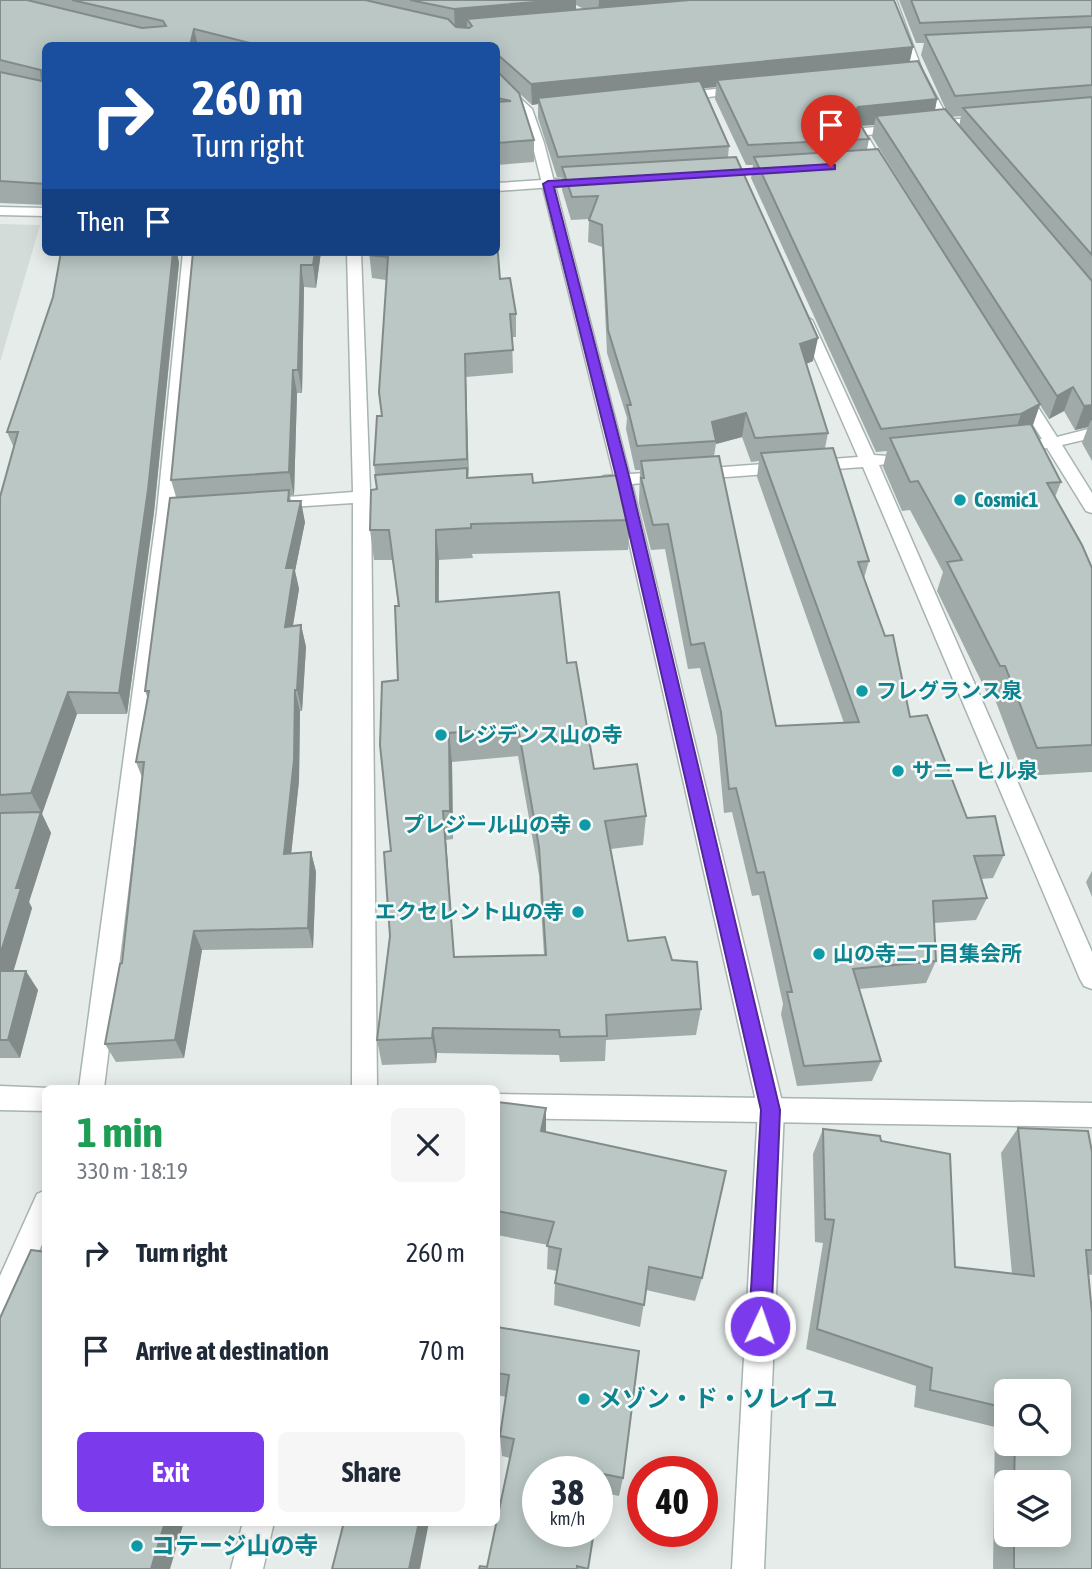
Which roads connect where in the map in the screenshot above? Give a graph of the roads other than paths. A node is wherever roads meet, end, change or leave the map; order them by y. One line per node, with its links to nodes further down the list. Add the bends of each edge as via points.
1 (891, 0): 2 (street)
2 (910, 50): 3 (street); 10 (street, via 913,74)
3 (924, 50)
4 (500, 82): 13 (street, via 535,111)
5 (758, 89): 6 (street)
6 (704, 94): 7 (street); 8 (street)
7 (664, 98)
8 (714, 117)
9 (1008, 118): 10 (street)
10 (944, 124): 11 (street); 15 (street, via 859,132 872,165)
11 (962, 145)
12 (602, 181): 13 (street)
13 (548, 184): 14 (street); 27 (street)
14 (500, 187)
15 (892, 188)
16 (0, 211): 17 (street)
17 (42, 212)
18 (190, 256): 34 (street, via 172,511)
19 (354, 256): 30 (street)
20 (795, 298): 26 (street)
21 (1016, 385): 23 (street)
22 (1092, 433): 23 (street)
23 (1052, 443): 24 (street); 32 (street)
24 (1000, 449)
25 (895, 459): 26 (street)
26 (869, 462): 27 (street); 33 (street)
27 (623, 480): 28 (street); 39 (street)
28 (582, 483)
29 (417, 493): 30 (street)
30 (362, 497): 31 (street); 35 (street)
31 (257, 505)
32 (1092, 507)
33 (1092, 979)
34 (91, 1085)
35 (365, 1085)
36 (0, 1098): 37 (street)
37 (42, 1099)
38 (500, 1106): 39 (street)
39 (771, 1110): 40 (street); 45 (street)
40 (1092, 1115)
41 (42, 1212): 42 (street)
42 (0, 1308)
43 (258, 1526): 44 (street)
44 (247, 1569)
45 (748, 1569)

